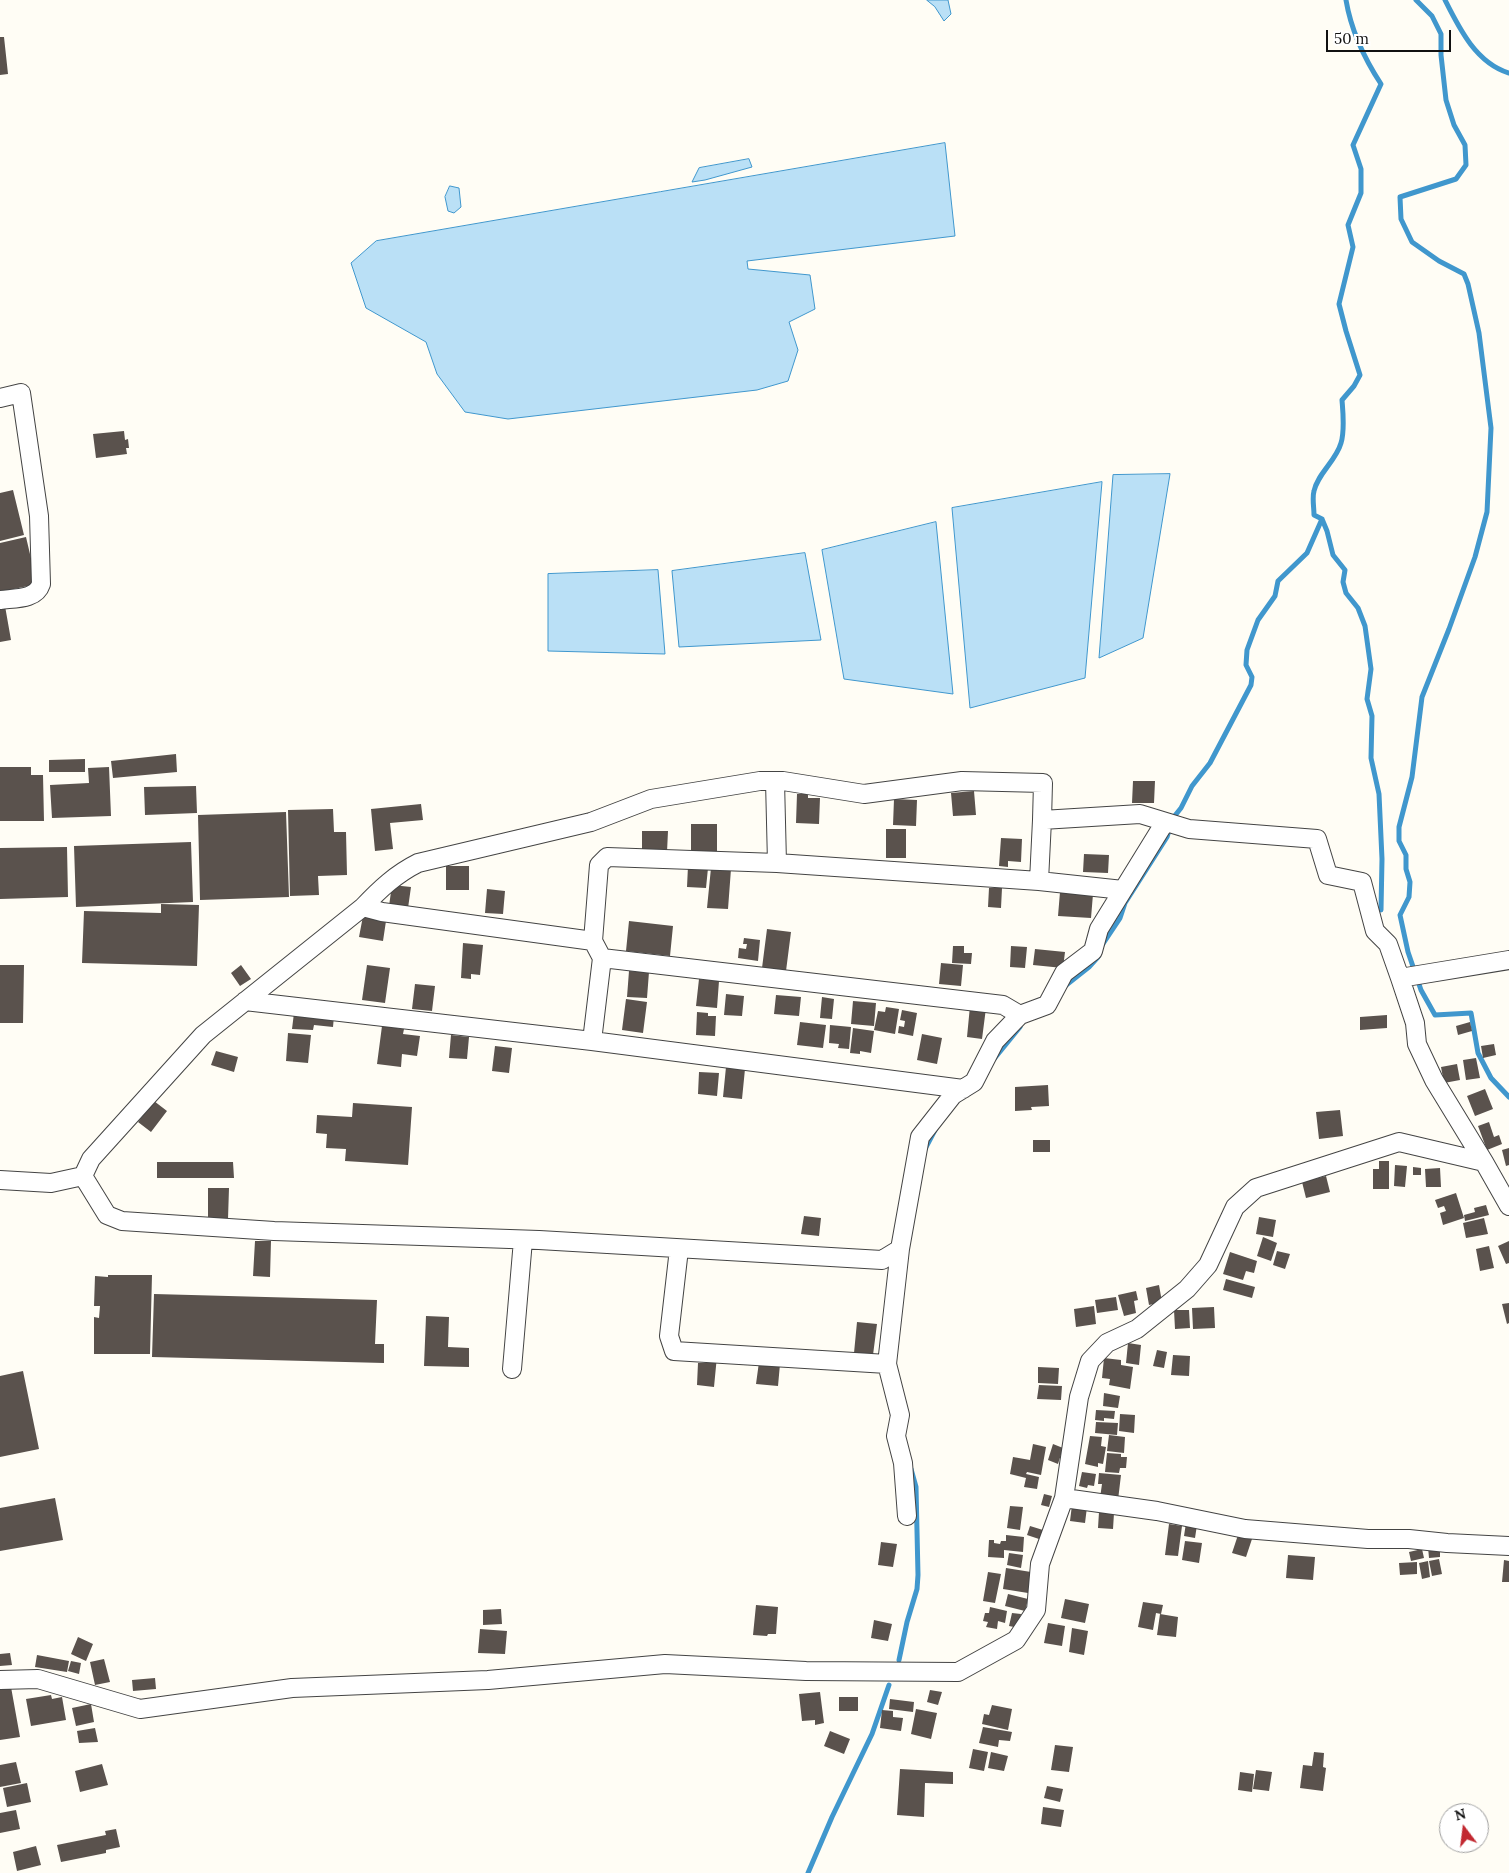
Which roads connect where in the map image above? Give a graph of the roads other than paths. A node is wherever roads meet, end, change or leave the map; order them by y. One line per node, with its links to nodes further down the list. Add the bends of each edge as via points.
1 (0, 398): 2 (street, via 22,393 39,516 41,584 31,595)
2 (0, 600)
3 (775, 781): 4 (street, via 864,794 962,781 1043,783); 6 (street); 9 (street, via 650,799 591,822 418,863 384,885)
4 (1042, 820): 5 (street, via 1140,814); 7 (street)
5 (1165, 822): 8 (street); 13 (street, via 1189,829 1317,839 1328,875 1362,882 1375,931)
6 (777, 863): 7 (street); 10 (street, via 607,857 599,865)
7 (1039, 881): 8 (street)
8 (1123, 890): 15 (street, via 1100,929 1093,951 1064,974 1047,1005)
9 (363, 907): 10 (street); 14 (street)
10 (593, 941): 11 (street)
11 (602, 958): 15 (street, via 1003,1005); 16 (street)
12 (1509, 960): 13 (street)
13 (1410, 976): 18 (street, via 1417,1044 1434,1080)
14 (245, 1001): 16 (street); 19 (street, via 203,1034 91,1159)
15 (1020, 1015): 17 (street, via 994,1041 974,1082)
16 (592, 1041): 17 (street)
17 (963, 1089): 24 (street, via 953,1095 920,1137)
18 (1484, 1162): 21 (street); 27 (street, via 1398,1142 1256,1188 1235,1207 1208,1265 1187,1289 1137,1329 1107,1343 1090,1360 1079,1397)
19 (82, 1176): 20 (street, via 51,1183); 22 (street, via 107,1215 122,1221 274,1231)
20 (0, 1180)
21 (1509, 1206)
22 (523, 1240): 23 (street); 26 (street)
23 (679, 1249): 24 (street, via 882,1260); 25 (street, via 669,1336 674,1351)
24 (900, 1249): 25 (street)
25 (886, 1364): 28 (street, via 900,1415 896,1436 903,1462)
26 (512, 1369)
27 (1064, 1498): 29 (street, via 1157,1511 1245,1529); 30 (street, via 1040,1564 1036,1610 1016,1640 958,1672 806,1671 665,1664 488,1680 292,1688 140,1709 38,1679)
28 (907, 1516)
29 (1509, 1546)
30 (0, 1680)

